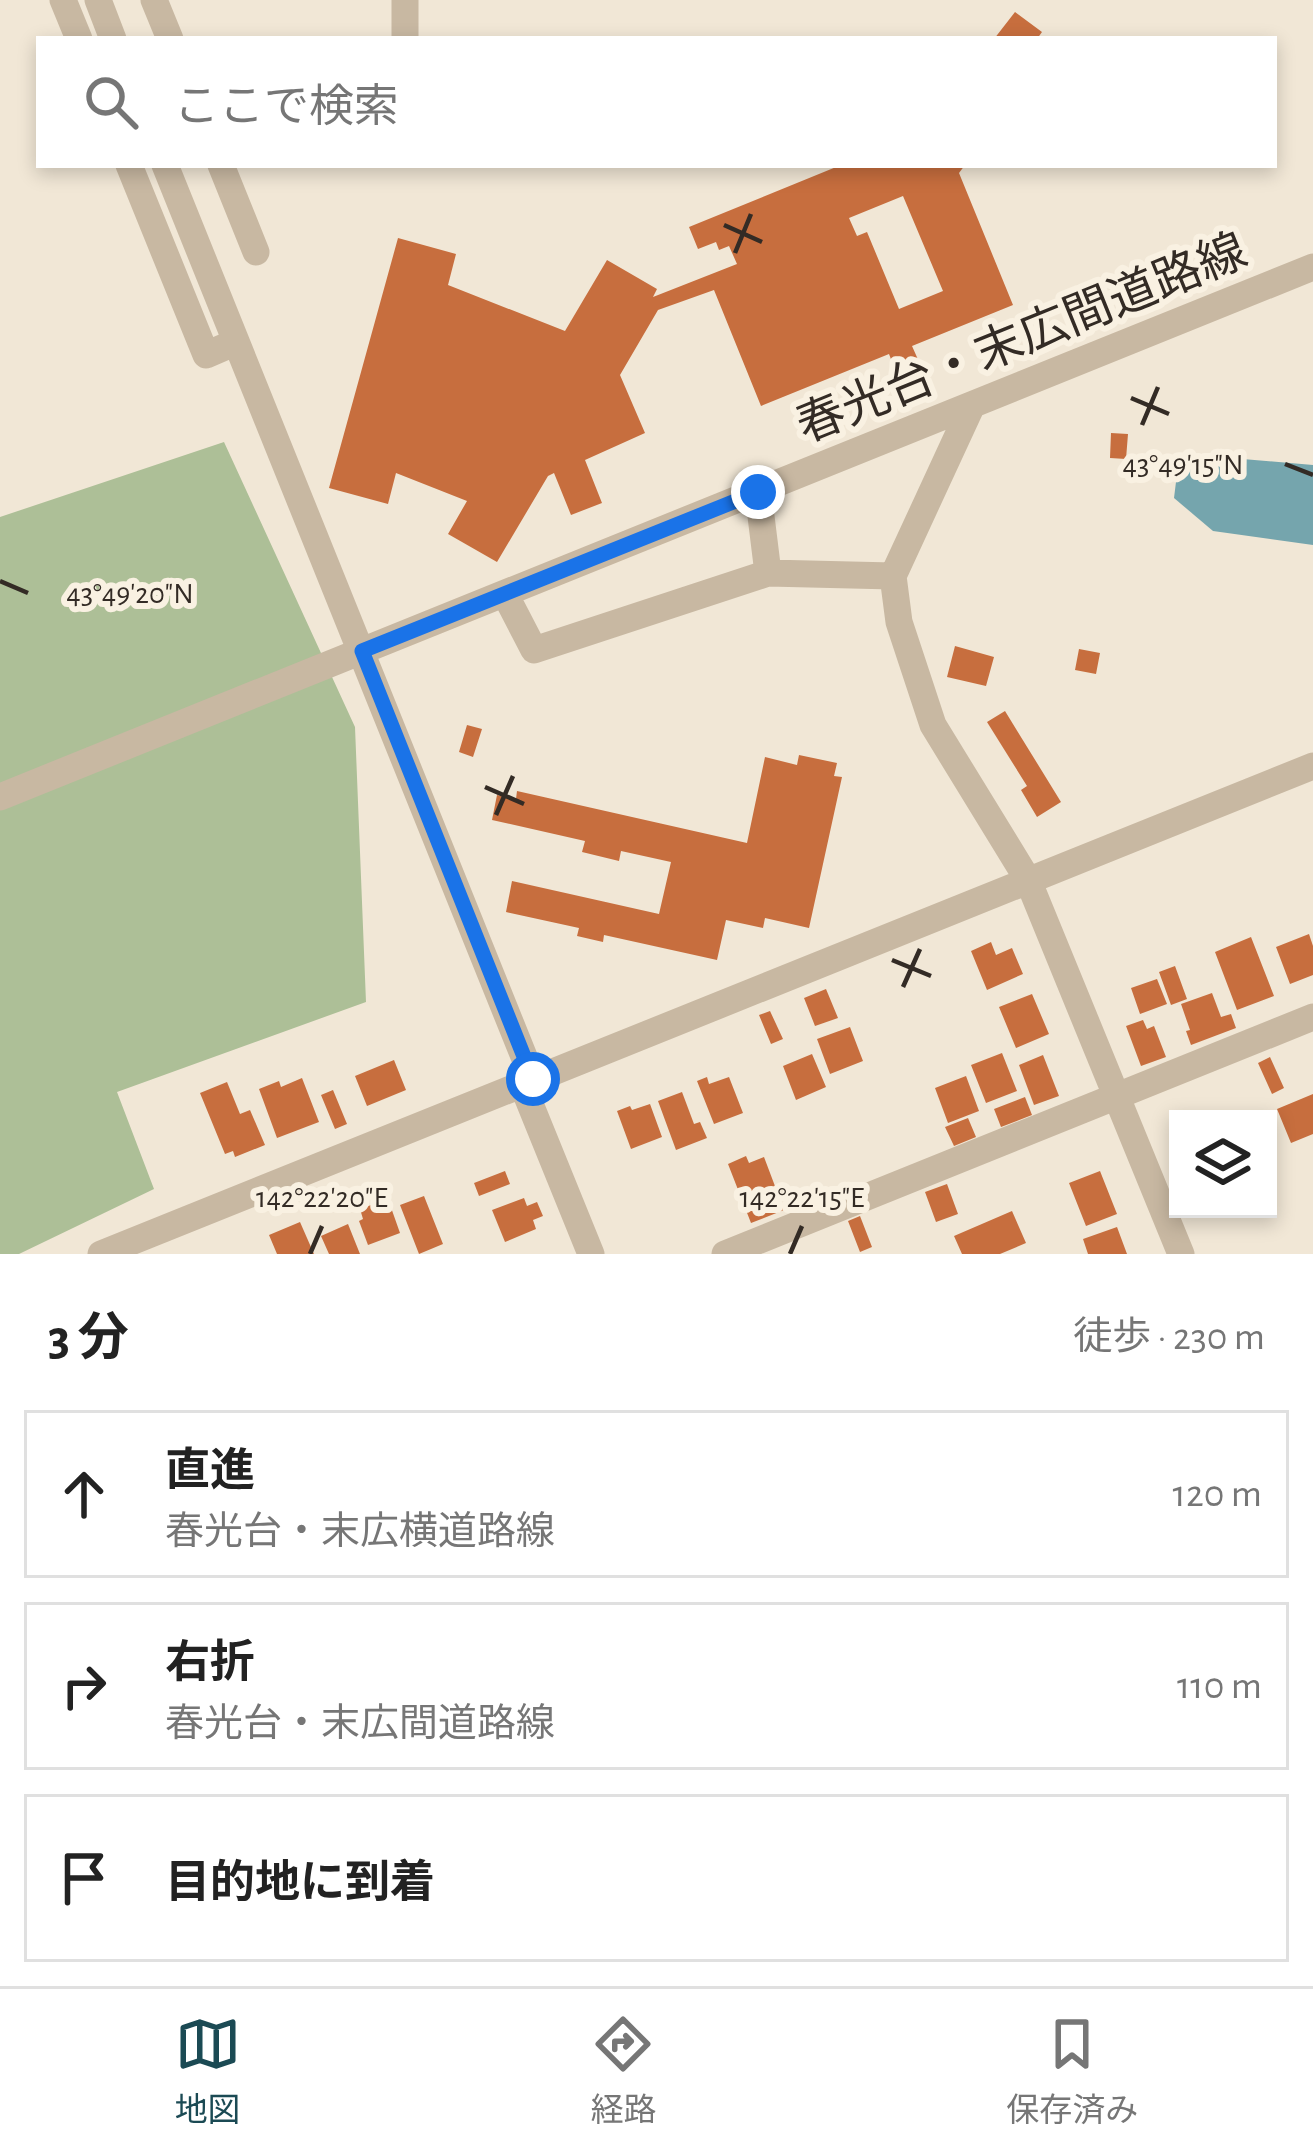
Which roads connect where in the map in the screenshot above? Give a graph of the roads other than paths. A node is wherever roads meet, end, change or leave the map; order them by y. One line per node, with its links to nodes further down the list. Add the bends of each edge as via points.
1 (63, 0): 5 (street)
2 (98, 0): 6 (street)
3 (154, 0): 7 (street)
4 (405, 0): 8 (street)
5 (78, 36)
6 (112, 36)
7 (169, 36)
8 (405, 36)
9 (130, 168): 14 (street, via 206,355)
10 (167, 168): 14 (street)
11 (222, 168): 12 (street)
12 (256, 252)
13 (1313, 267): 15 (street, 春光台・末広間道路線)
14 (236, 342): 20 (street)
15 (972, 405): 16 (street, 春光台・末広間道路線); 18 (street)
16 (758, 492): 17 (street); 19 (street, 春光台・末広間道路線)
17 (768, 573): 18 (street); 19 (street, via 534,650)
18 (892, 575): 23 (street, via 898,622 932,725)
19 (505, 593): 20 (street, 春光台・末広間道路線)
20 (362, 651): 22 (street, 春光台・末広間道路線); 25 (street)
21 (1313, 766): 23 (street)
22 (0, 797)
23 (1028, 880): 25 (street); 26 (street)
24 (1313, 1017): 26 (street)
25 (527, 1081): 27 (street); 28 (street)
26 (1118, 1097): 29 (street); 30 (street)
27 (101, 1254)
28 (591, 1254)
29 (724, 1254)
30 (1181, 1254)

